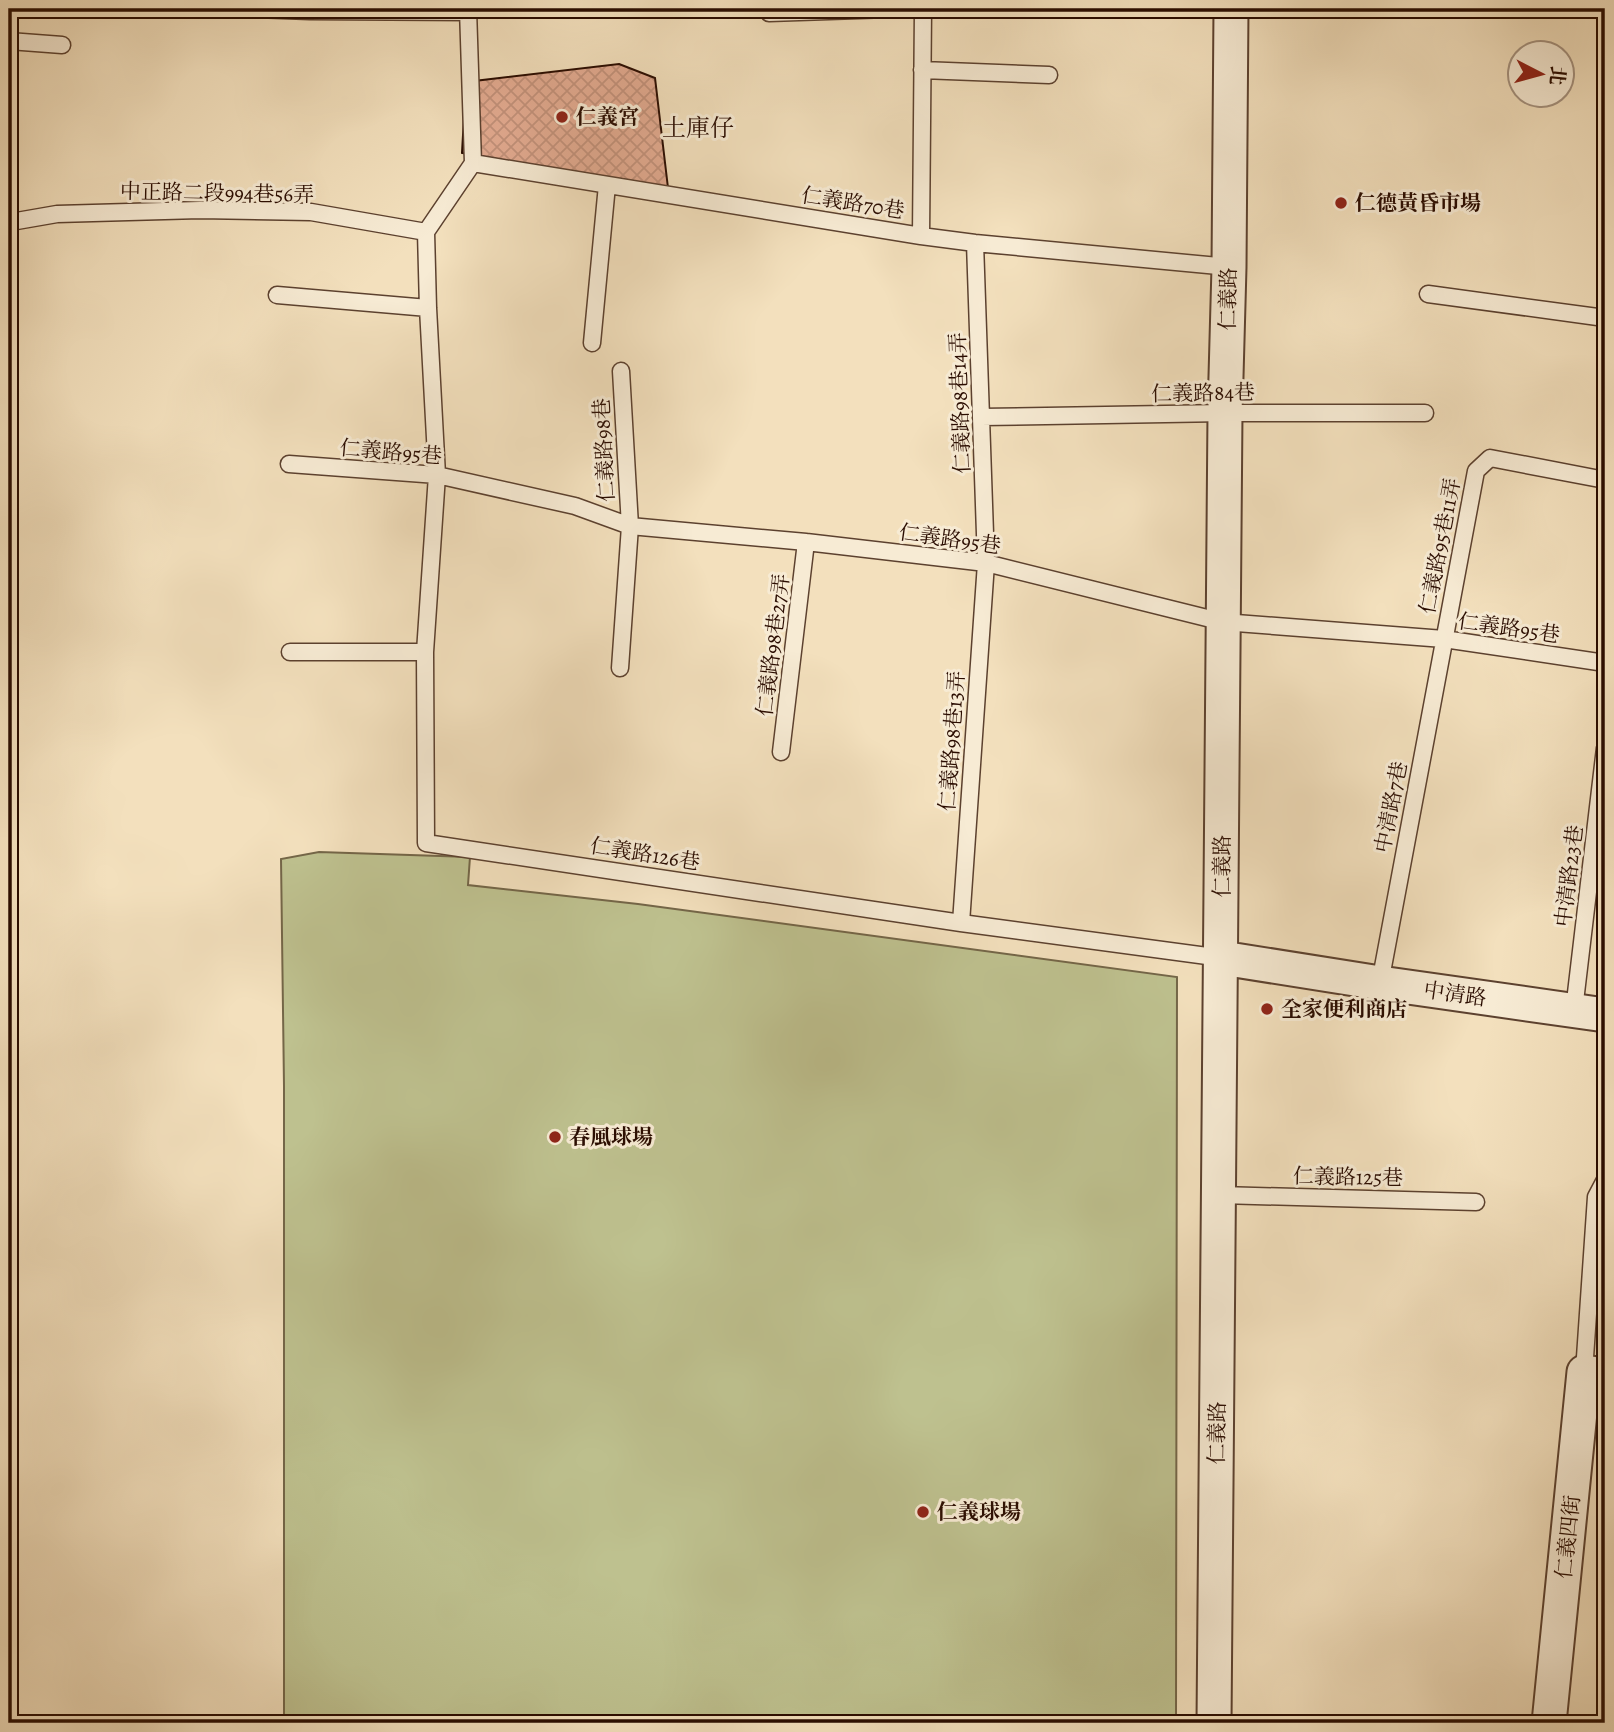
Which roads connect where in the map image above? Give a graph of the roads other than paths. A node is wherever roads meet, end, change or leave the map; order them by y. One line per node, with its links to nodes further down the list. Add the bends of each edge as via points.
1 (255, 9): 5 (lane)
2 (889, 9): 6 (lane)
3 (923, 9): 9 (lane)
4 (1231, 9): 17 (street, 仁義路)
5 (468, 10): 11 (lane)
6 (769, 13)
7 (9, 41): 8 (lane)
8 (62, 45)
9 (922, 70): 10 (lane); 15 (lane)
10 (1049, 75)
11 (473, 163): 12 (lane, 仁義路70巷); 14 (lane)
12 (607, 185): 15 (lane, 仁義路70巷); 22 (lane)
13 (10, 220): 14 (lane, 中正路二段994巷56弄, via 57,214 200,210 311,212)
14 (426, 232): 20 (lane, 仁義路126巷)
15 (921, 236): 16 (lane, 仁義路70巷)
16 (975, 243): 17 (lane, 仁義路70巷); 26 (lane, 仁義路98巷14弄)
17 (1229, 267): 24 (street, 仁義路)
18 (1428, 294): 21 (lane)
19 (277, 295): 20 (lane)
20 (428, 308): 28 (lane, 仁義路126巷)
21 (1605, 318)
22 (592, 343)
23 (621, 372): 30 (lane, 仁義路98巷)
24 (1225, 413): 25 (lane, 仁義路84巷); 26 (lane, 仁義路84巷); 33 (street, 仁義路)
25 (1425, 413)
26 (981, 417): 32 (lane, 仁義路98巷14弄)
27 (289, 464): 28 (lane, 仁義路95巷)
28 (436, 475): 30 (lane, 仁義路95巷, via 575,506); 36 (lane, 仁義路126巷)
29 (1605, 480): 34 (lane, 仁義路95巷11弄, via 1490,458 1476,471)
30 (630, 526): 31 (lane, 仁義路95巷); 38 (lane, 仁義路98巷)
31 (806, 542): 32 (lane, 仁義路95巷); 40 (lane, 仁義路98巷27弄)
32 (986, 563): 33 (lane, 仁義路95巷); 41 (lane, 仁義路98巷13弄)
33 (1223, 622): 34 (lane, 仁義路95巷); 42 (street, 仁義路)
34 (1444, 639): 37 (lane, 仁義路95巷); 43 (lane, 中清路7巷)
35 (290, 652): 36 (lane)
36 (425, 652): 41 (lane, 仁義路126巷, via 426,843)
37 (1605, 663)
38 (620, 668)
39 (1605, 748): 44 (lane, 中清路23巷)
40 (781, 752)
41 (961, 923): 42 (lane, 仁義路126巷)
42 (1222, 958): 43 (street, 中清路); 46 (street, 仁義路)
43 (1380, 983): 44 (street, 中清路)
44 (1589, 1013)
45 (1605, 1180): 48 (lane, via 1596,1197)
46 (1220, 1195): 47 (lane, 仁義路125巷); 49 (street, 仁義路)
47 (1476, 1202)
48 (1595, 1374): 50 (street, 仁義四街)
49 (1214, 1723)
50 (1549, 1723)

